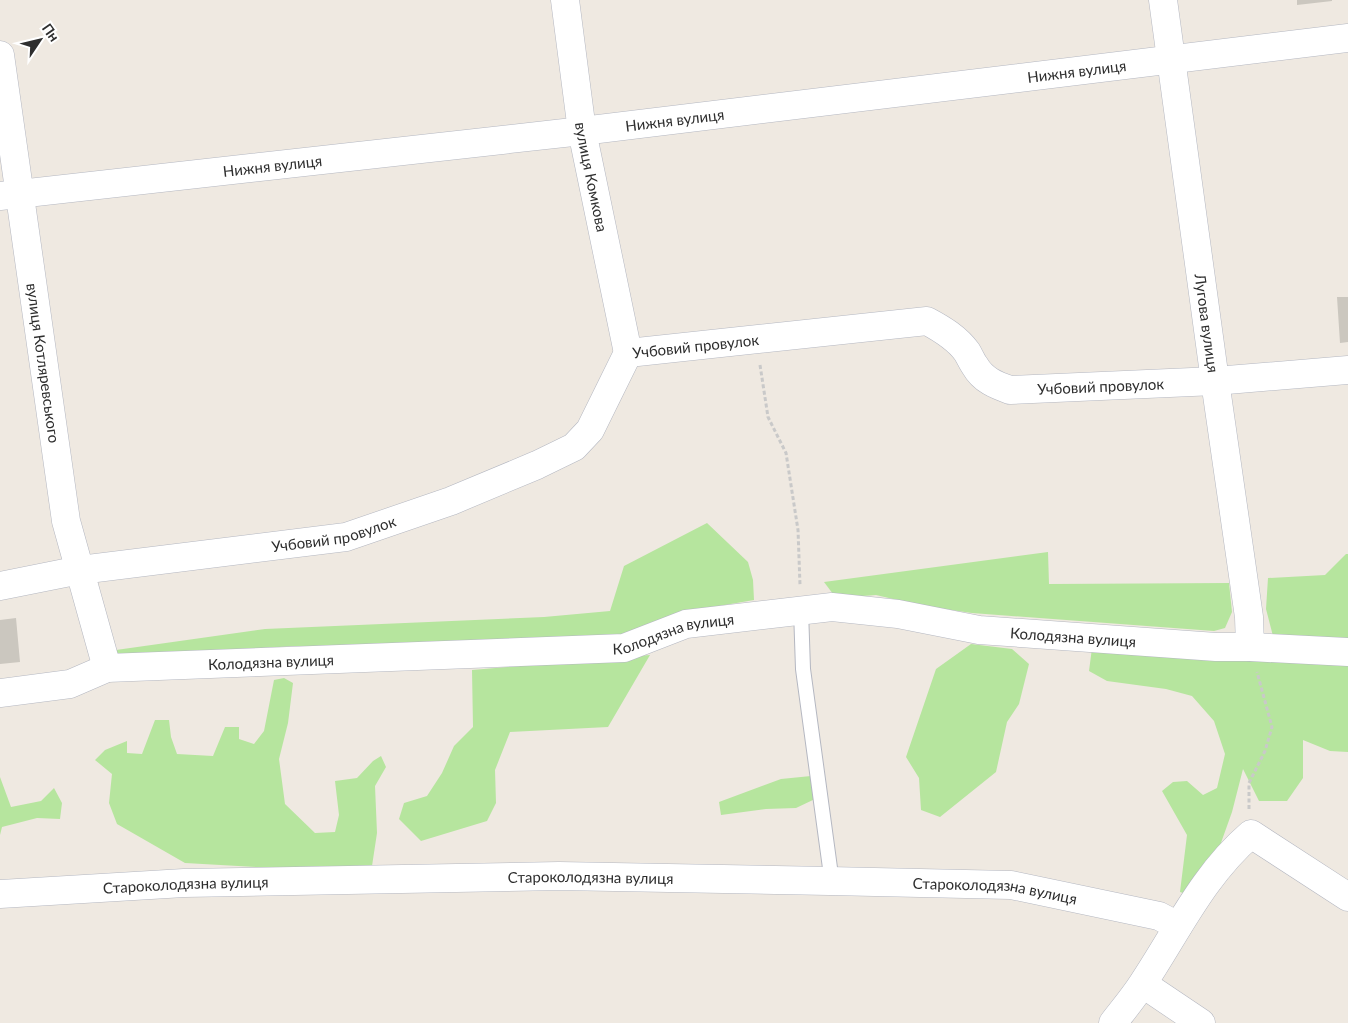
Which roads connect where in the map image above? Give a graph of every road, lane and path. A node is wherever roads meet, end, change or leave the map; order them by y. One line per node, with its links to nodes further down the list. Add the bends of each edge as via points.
1 (565, 0): 6 (street, вулиця Комкова)
2 (1163, 0): 5 (street, Лугова вулиця)
3 (1348, 38): 5 (street, Нижня вулиця)
4 (0, 54): 7 (street, вулиця Котляревського)
5 (1170, 59): 6 (street, Нижня вулиця); 11 (street, Лугова вулиця)
6 (582, 131): 7 (street, Нижня вулиця); 9 (street, вулиця Комкова)
7 (9, 195): 12 (street, вулиця Котляревського, via 66,521)
8 (756, 339): 9 (street, Учбовий провулок); 11 (street, Учбовий провулок, via 927,321 946,331 959,343 975,368 990,382 1010,390); 14 (path, via 768,417 786,453 798,530)
9 (628, 353): 12 (street, Учбовий провулок, via 590,430 574,447 537,466 451,501 346,537)
10 (1348, 370): 11 (street, Учбовий провулок)
11 (1215, 381): 15 (street, Лугова вулиця, via 1249,618)
12 (80, 570): 13 (street, Учбовий провулок); 17 (street, вулиця Котляревського)
13 (0, 586)
14 (801, 610): 15 (street, Колодязна вулиця, via 832,607 898,614 979,630); 17 (street, Колодязна вулиця, via 686,624 624,648); 20 (lane, via 803,670 830,868)
15 (1250, 647): 16 (street, Колодязна вулиця); 19 (path, via 1272,727 1265,751 1249,783)
16 (1348, 652)
17 (107, 668): 18 (street, Колодязна вулиця, via 70,684)
18 (0, 693)
19 (1251, 834): 22 (street); 23 (street, via 1208,880)
20 (829, 881): 21 (street, Староколодязна вулиця, via 549,876 184,884); 23 (street, Староколодязна вулиця, via 1011,884 1159,916)
21 (0, 894)
22 (1348, 897)
23 (1178, 926): 24 (street)
24 (1143, 984): 25 (street); 26 (street)
25 (1113, 1023)
26 (1201, 1023)

